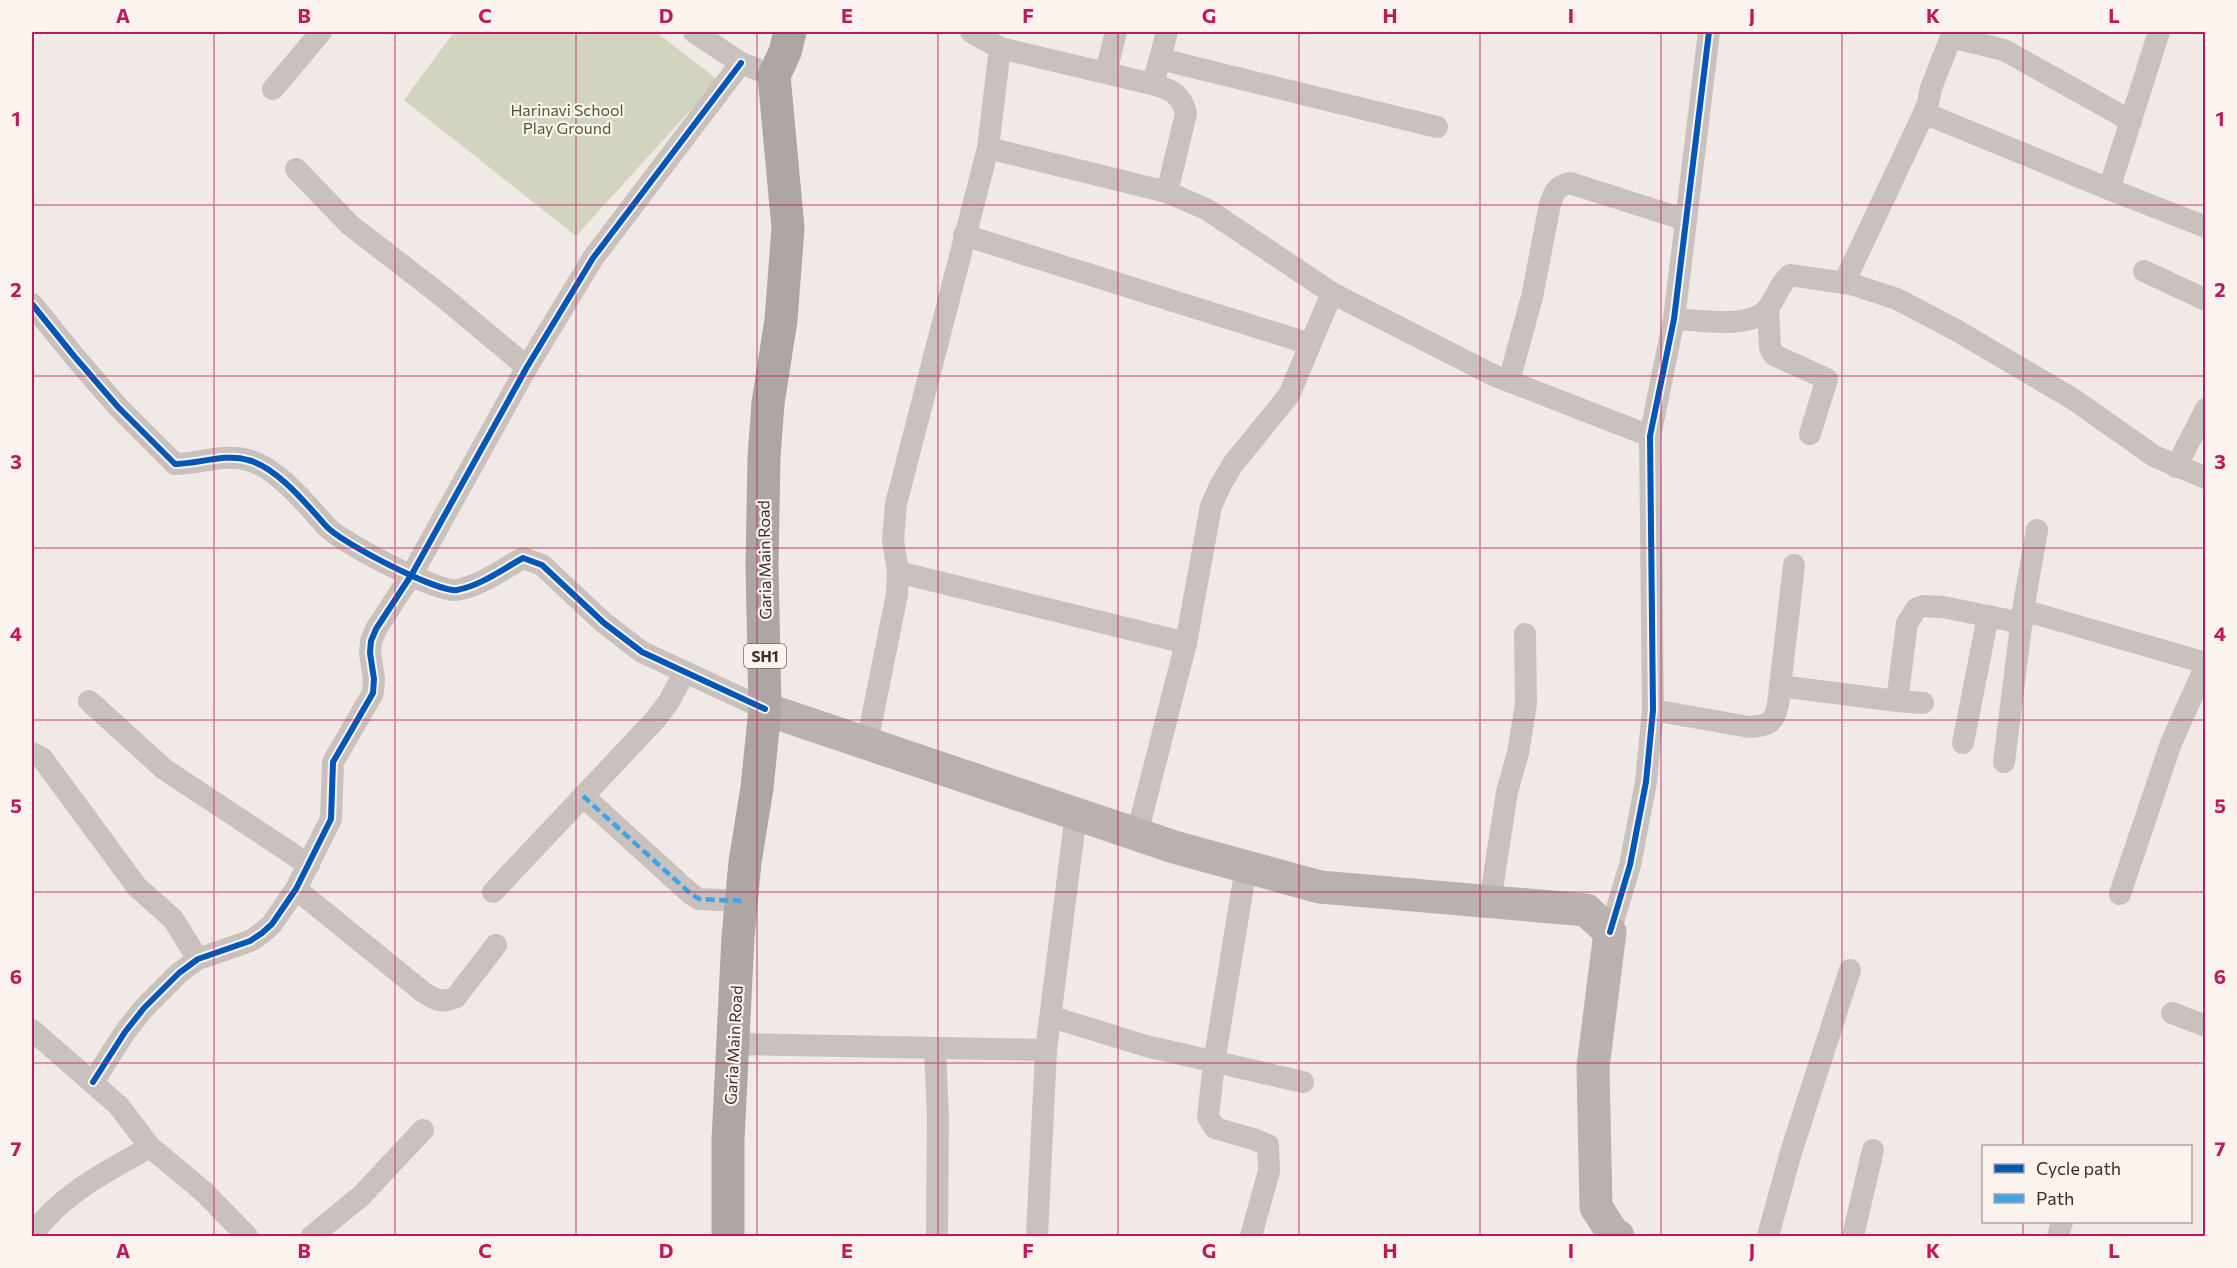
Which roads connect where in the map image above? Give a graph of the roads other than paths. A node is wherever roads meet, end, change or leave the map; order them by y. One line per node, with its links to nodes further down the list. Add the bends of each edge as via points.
1 (321, 32): 17 (street)
2 (694, 32): 13 (street)
3 (790, 32): 15 (main road, via 786,52)
4 (971, 32): 11 (street)
5 (1116, 32): 14 (street)
6 (1167, 32): 12 (street)
7 (1709, 32): 25 (street)
8 (2159, 32): 19 (street)
9 (1952, 34): 10 (street); 18 (street)
10 (2008, 41): 19 (street)
11 (1000, 48): 14 (street); 21 (street)
12 (1160, 59): 16 (street); 20 (street)
13 (741, 63): 15 (street); 36 (street, via 593,258)
14 (1106, 72): 16 (street)
15 (774, 76): 57 (main road, Garia Main Road / SH1, via 788,228 764,457)
16 (1152, 84): 24 (street, via 1178,95 1186,114)
17 (273, 89)
18 (1924, 113): 23 (street); 29 (street)
19 (2131, 121): 23 (street)
20 (1437, 127)
21 (987, 148): 24 (street); 27 (street)
22 (296, 169): 36 (street, via 350,225)
23 (2109, 189): 26 (street)
24 (1167, 192): 30 (street, via 1208,210)
25 (1686, 220): 34 (street); 37 (street, via 1570,183 1561,185 1550,204 1532,297)
26 (2205, 227)
27 (964, 235): 35 (street); 45 (street, via 896,504 893,540)
28 (2144, 271): 31 (street)
29 (1844, 283): 33 (street, via 1790,275); 41 (street, via 1897,299 1956,330 2073,399)
30 (1332, 293): 35 (street); 37 (street)
31 (2205, 300)
32 (32, 304): 46 (street, via 111,398 175,464 227,458 247,459 263,466 331,531 369,556)
33 (1768, 309): 34 (street, via 1745,322); 39 (street, via 1770,348 1774,355 1827,379)
34 (1674, 319): 40 (street)
35 (1310, 344): 50 (street, via 1289,395 1233,464 1211,506)
36 (526, 367): 46 (street)
37 (1509, 381): 40 (street)
38 (2205, 409): 41 (street)
39 (1810, 434)
40 (1650, 436): 58 (street)
41 (2176, 467): 42 (street)
42 (2205, 478)
43 (2037, 530): 48 (street)
44 (1794, 565): 53 (street)
45 (898, 572): 50 (street); 59 (street)
46 (412, 574): 52 (street, via 454,591 523,558 532,560 621,637 642,652); 66 (street, via 371,640 373,693 333,762 331,819)
47 (1988, 616): 48 (street); 55 (street, via 1943,607 1917,608 1907,623); 60 (street)
48 (2023, 616): 51 (street); 62 (street)
49 (1525, 634): 72 (street, via 1526,704)
50 (1186, 643): 65 (street)
51 (2205, 664): 70 (street, via 2172,743)
52 (685, 672): 57 (street); 63 (street, via 655,720)
53 (1780, 686): 55 (street); 58 (street, via 1775,717 1765,725 1749,727)
54 (88, 701): 66 (street, via 164,769)
55 (1898, 701): 56 (street)
56 (1923, 704)
57 (765, 709): 59 (main road); 71 (main road, Garia Main Road / SH1)
58 (1653, 710): 73 (street, via 1639,825)
59 (867, 743): 64 (main road)
60 (1964, 743)
61 (32, 753): 75 (street, via 42,758 137,887 173,919)
62 (2004, 762)
63 (583, 796): 69 (street); 71 (street, via 691,894 699,899)
64 (1076, 814): 65 (main road); 78 (street)
65 (1137, 834): 67 (main road)
66 (309, 865): 68 (street)
67 (1246, 867): 72 (main road, via 1320,887); 84 (street)
68 (296, 889): 74 (street, via 436,1000 446,1002 456,997); 75 (street, via 262,933)
69 (493, 892)
70 (2120, 894)
71 (741, 901): 81 (main road, Garia Main Road / SH1)
72 (1490, 902): 73 (main road, via 1586,910)
73 (1610, 932): 91 (main road, via 1593,1067 1596,1208)
74 (496, 945)
75 (198, 959): 85 (street, via 144,1008)
76 (1850, 970): 98 (street)
77 (2172, 1013): 79 (street)
78 (1052, 1017): 83 (street); 84 (street)
79 (2205, 1026)
80 (32, 1030): 85 (street)
81 (734, 1044): 82 (street); 94 (main road, Garia Main Road / SH1)
82 (935, 1049): 83 (street); 95 (street)
83 (1046, 1050): 96 (street)
84 (1214, 1063): 86 (street); 97 (street, via 1208,1117 1215,1128 1268,1145 1269,1171)
85 (93, 1082): 88 (street, via 119,1106)
86 (1303, 1082)
87 (423, 1130): 93 (street, via 361,1196)
88 (150, 1147): 90 (street, via 79,1188); 92 (street, via 203,1191)
89 (1873, 1150): 99 (street)
90 (32, 1235)
91 (1613, 1235)
92 (247, 1236)
93 (312, 1236)
94 (728, 1236)
95 (937, 1236)
96 (1037, 1236)
97 (1251, 1236)
98 (1768, 1236)
99 (1853, 1236)

